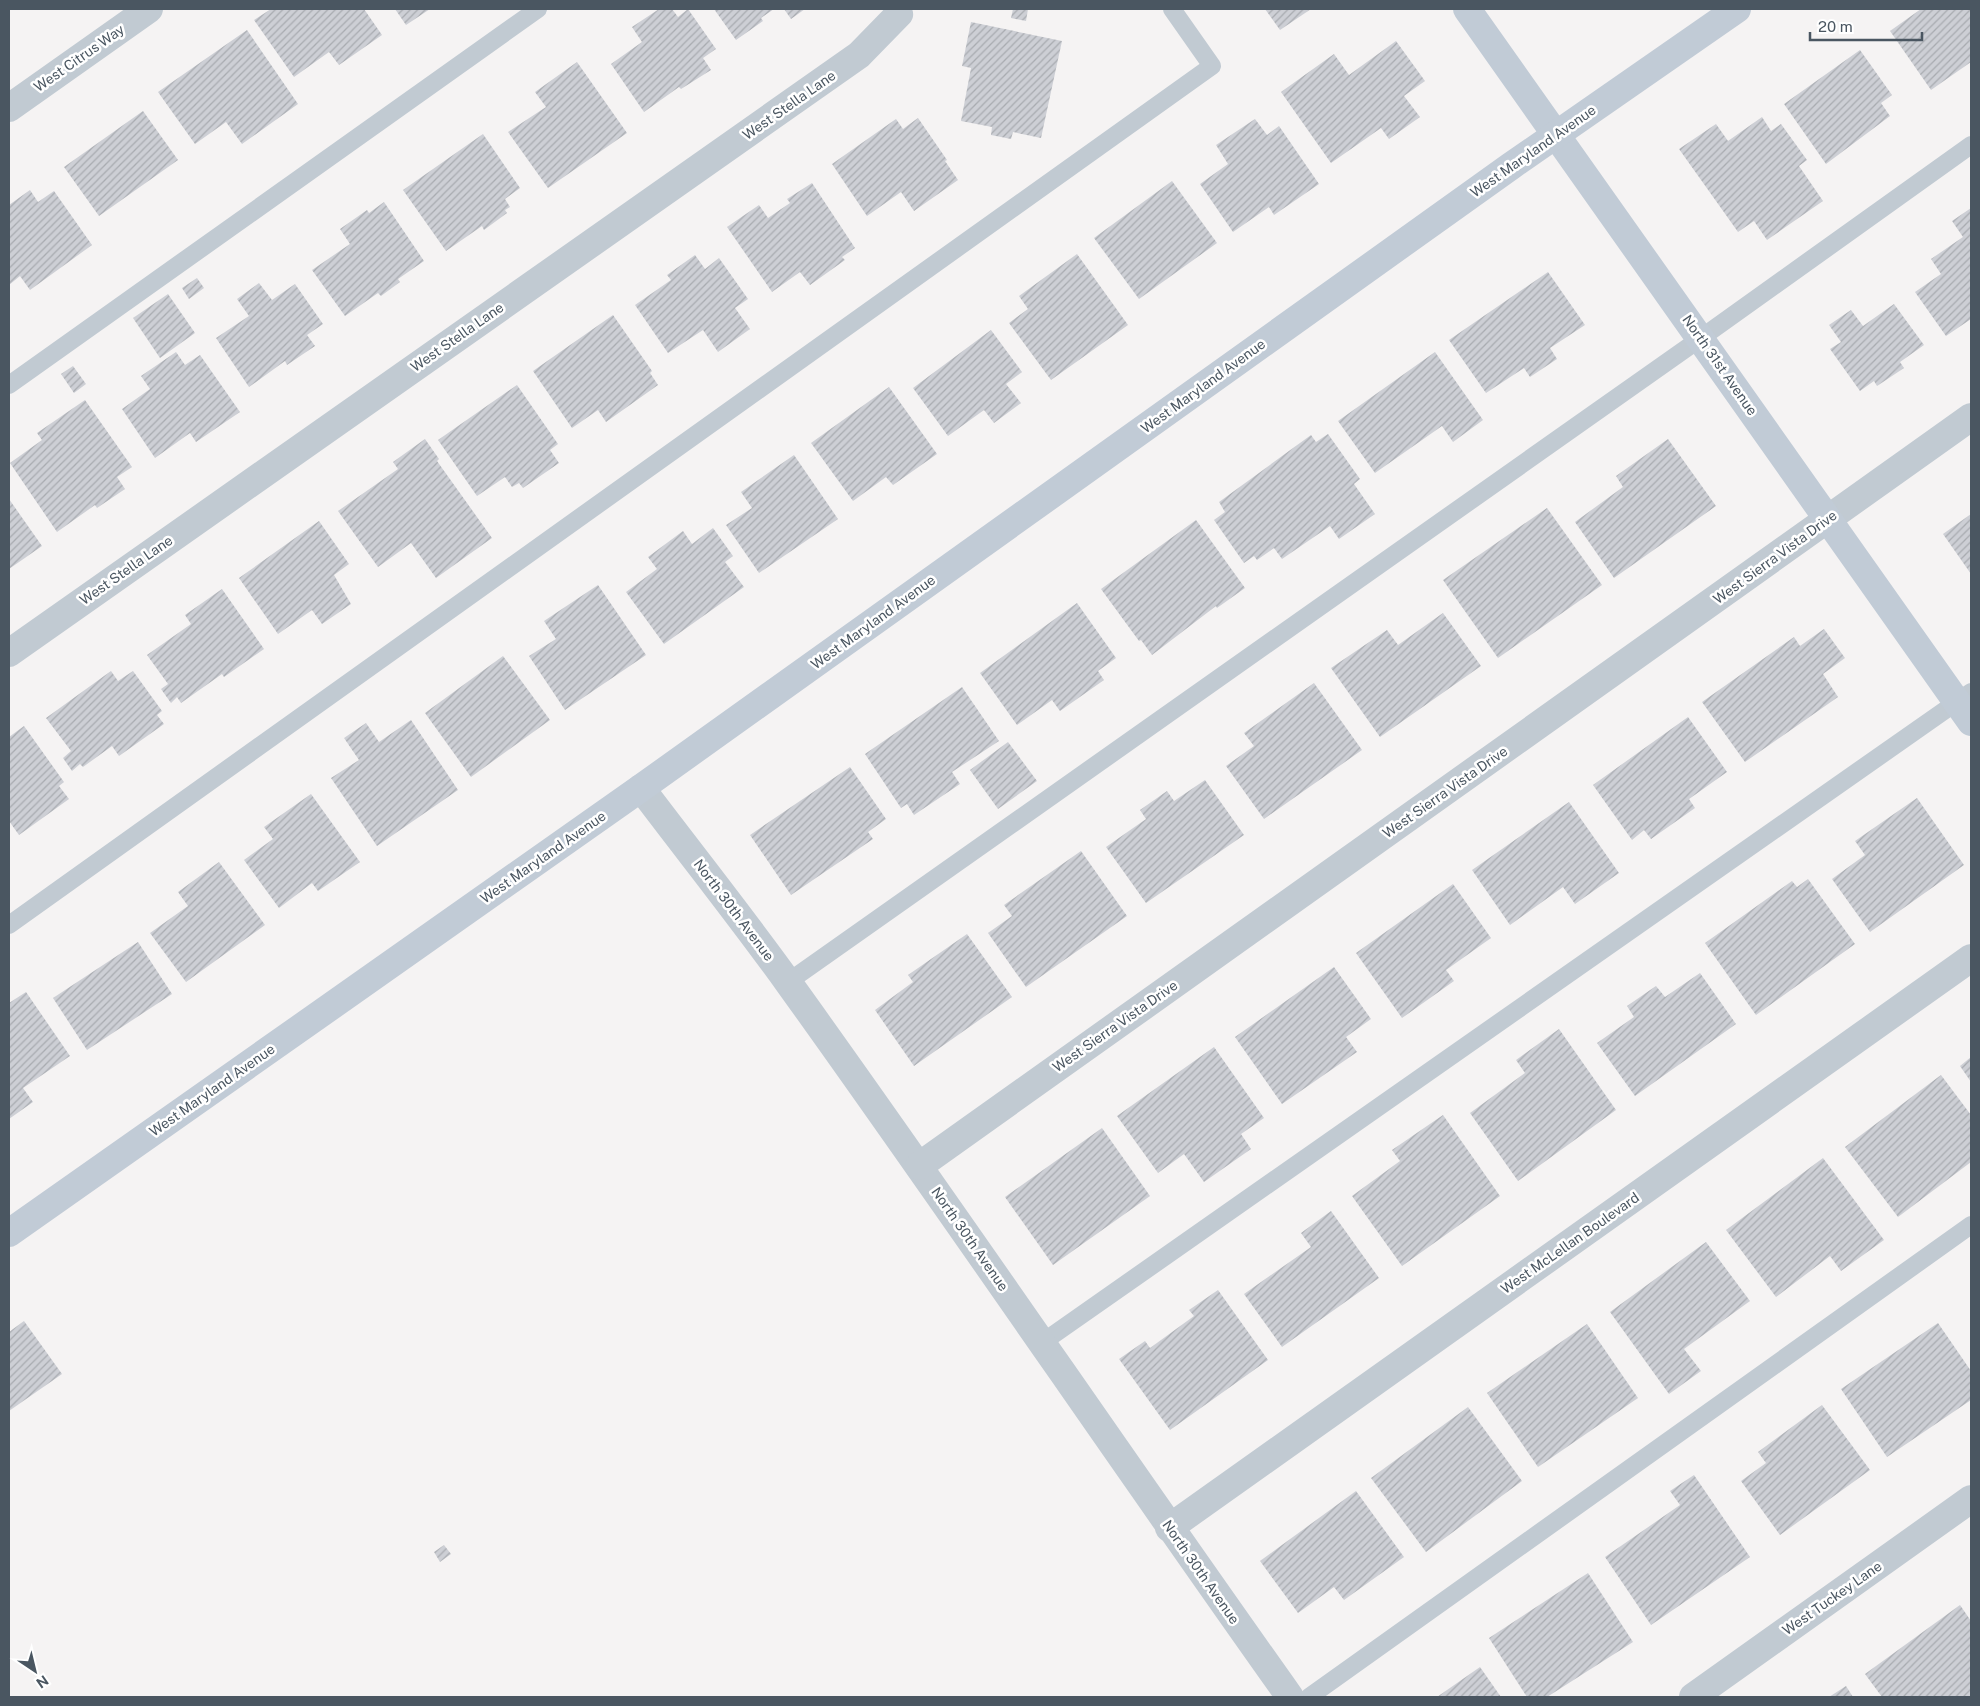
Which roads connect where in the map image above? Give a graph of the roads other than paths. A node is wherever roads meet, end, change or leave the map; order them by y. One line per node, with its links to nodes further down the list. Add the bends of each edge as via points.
1 (148, 9): 7 (street, West Citrus Way)
2 (538, 9): 11 (lane)
3 (1172, 9): 17 (lane, via 1212,66)
4 (1467, 9): 8 (street, North 31st Avenue)
5 (1737, 9): 8 (street, West Maryland Avenue)
6 (898, 11): 14 (street, West Stella Lane, via 859,55)
7 (9, 108)
8 (1557, 136): 10 (street, North 31st Avenue); 16 (street, West Maryland Avenue)
9 (1971, 144): 10 (lane)
10 (1701, 338): 13 (street, North 31st Avenue); 19 (lane)
11 (9, 385)
12 (1971, 417): 13 (street, West Sierra Vista Drive)
13 (1827, 518): 15 (street, North 31st Avenue); 20 (street, West Sierra Vista Drive)
14 (9, 653)
15 (1967, 705): 23 (lane)
16 (641, 788): 19 (street, North 30th Avenue); 22 (street, West Maryland Avenue)
17 (9, 925)
18 (1971, 958): 25 (street, West McLellan Boulevard)
19 (788, 982): 20 (street, North 30th Avenue)
20 (918, 1166): 23 (street, North 30th Avenue)
21 (1971, 1225): 27 (lane)
22 (9, 1234)
23 (1043, 1342): 25 (street, North 30th Avenue)
24 (1971, 1499): 28 (street, West Tuckey Lane)
25 (1169, 1528): 26 (street, North 30th Avenue)
26 (1290, 1697)
27 (1309, 1697)
28 (1693, 1697)

